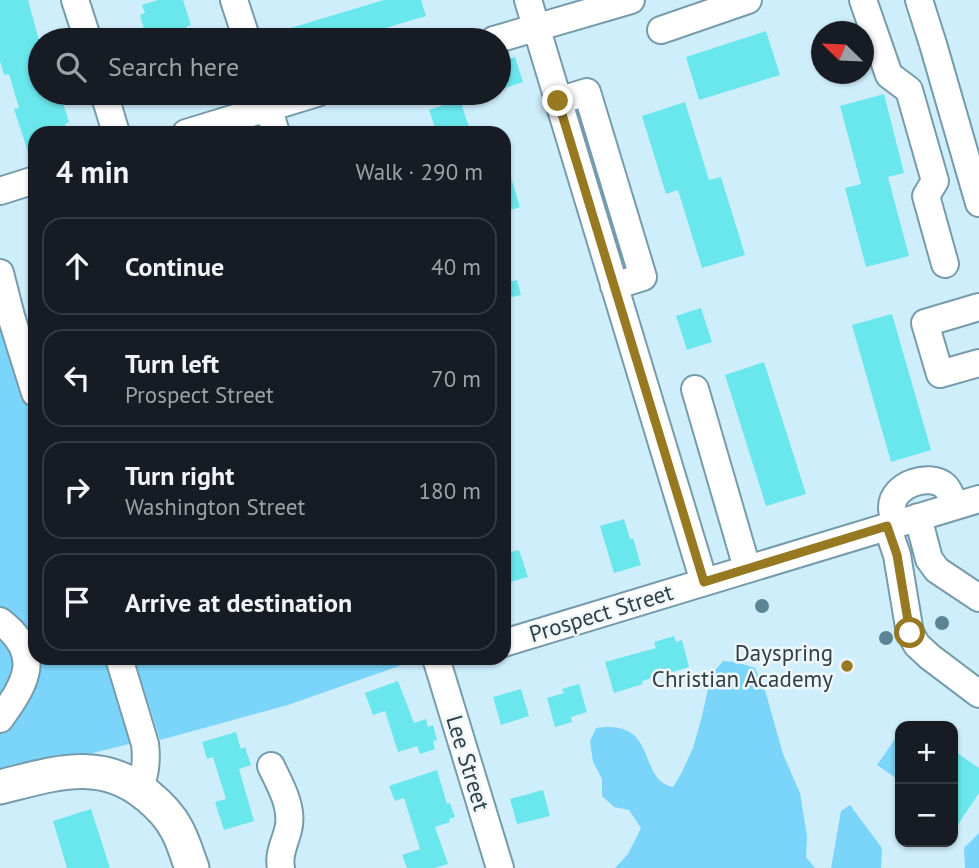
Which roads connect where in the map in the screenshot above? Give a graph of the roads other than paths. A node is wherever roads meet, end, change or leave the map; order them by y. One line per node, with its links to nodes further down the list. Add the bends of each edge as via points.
1 (75, 0): 8 (street)
2 (234, 0): 9 (street)
3 (527, 0): 10 (street)
4 (631, 0): 10 (street)
5 (748, 0): 11 (street)
6 (863, 0): 22 (street, via 889,75 909,90 935,181 926,195)
7 (919, 0): 21 (street)
8 (84, 28)
9 (243, 28)
10 (536, 28): 12 (street); 31 (street)
11 (661, 30)
12 (511, 35)
13 (108, 105): 16 (street)
14 (254, 105): 17 (street)
15 (268, 105): 18 (street)
16 (114, 126)
17 (203, 126)
18 (274, 126)
19 (28, 182): 20 (street)
20 (0, 191)
21 (979, 203)
22 (944, 264)
23 (0, 273): 26 (street)
24 (979, 307): 25 (street, via 925,323 940,374)
25 (979, 363)
26 (28, 371)
27 (695, 389): 30 (street)
28 (967, 502): 29 (street, via 936,481 905,486 891,507)
29 (900, 522): 30 (street, Prospect Street); 32 (street, via 937,570); 37 (street, via 897,555 910,633 930,657)
30 (747, 568): 31 (street, Prospect Street)
31 (704, 582): 34 (street, Prospect Street)
32 (979, 598)
33 (0, 621): 38 (street, via 20,641 27,667 20,689)
34 (511, 641)
35 (120, 665): 41 (street, via 145,744 145,771)
36 (444, 665): 44 (street, Lee Street)
37 (979, 694)
38 (0, 719)
39 (271, 766): 43 (street, via 290,818)
40 (1, 780): 41 (main road, via 86,770 114,775)
41 (139, 789): 42 (main road, via 170,817)
42 (192, 868)
43 (281, 868)
44 (500, 868)

